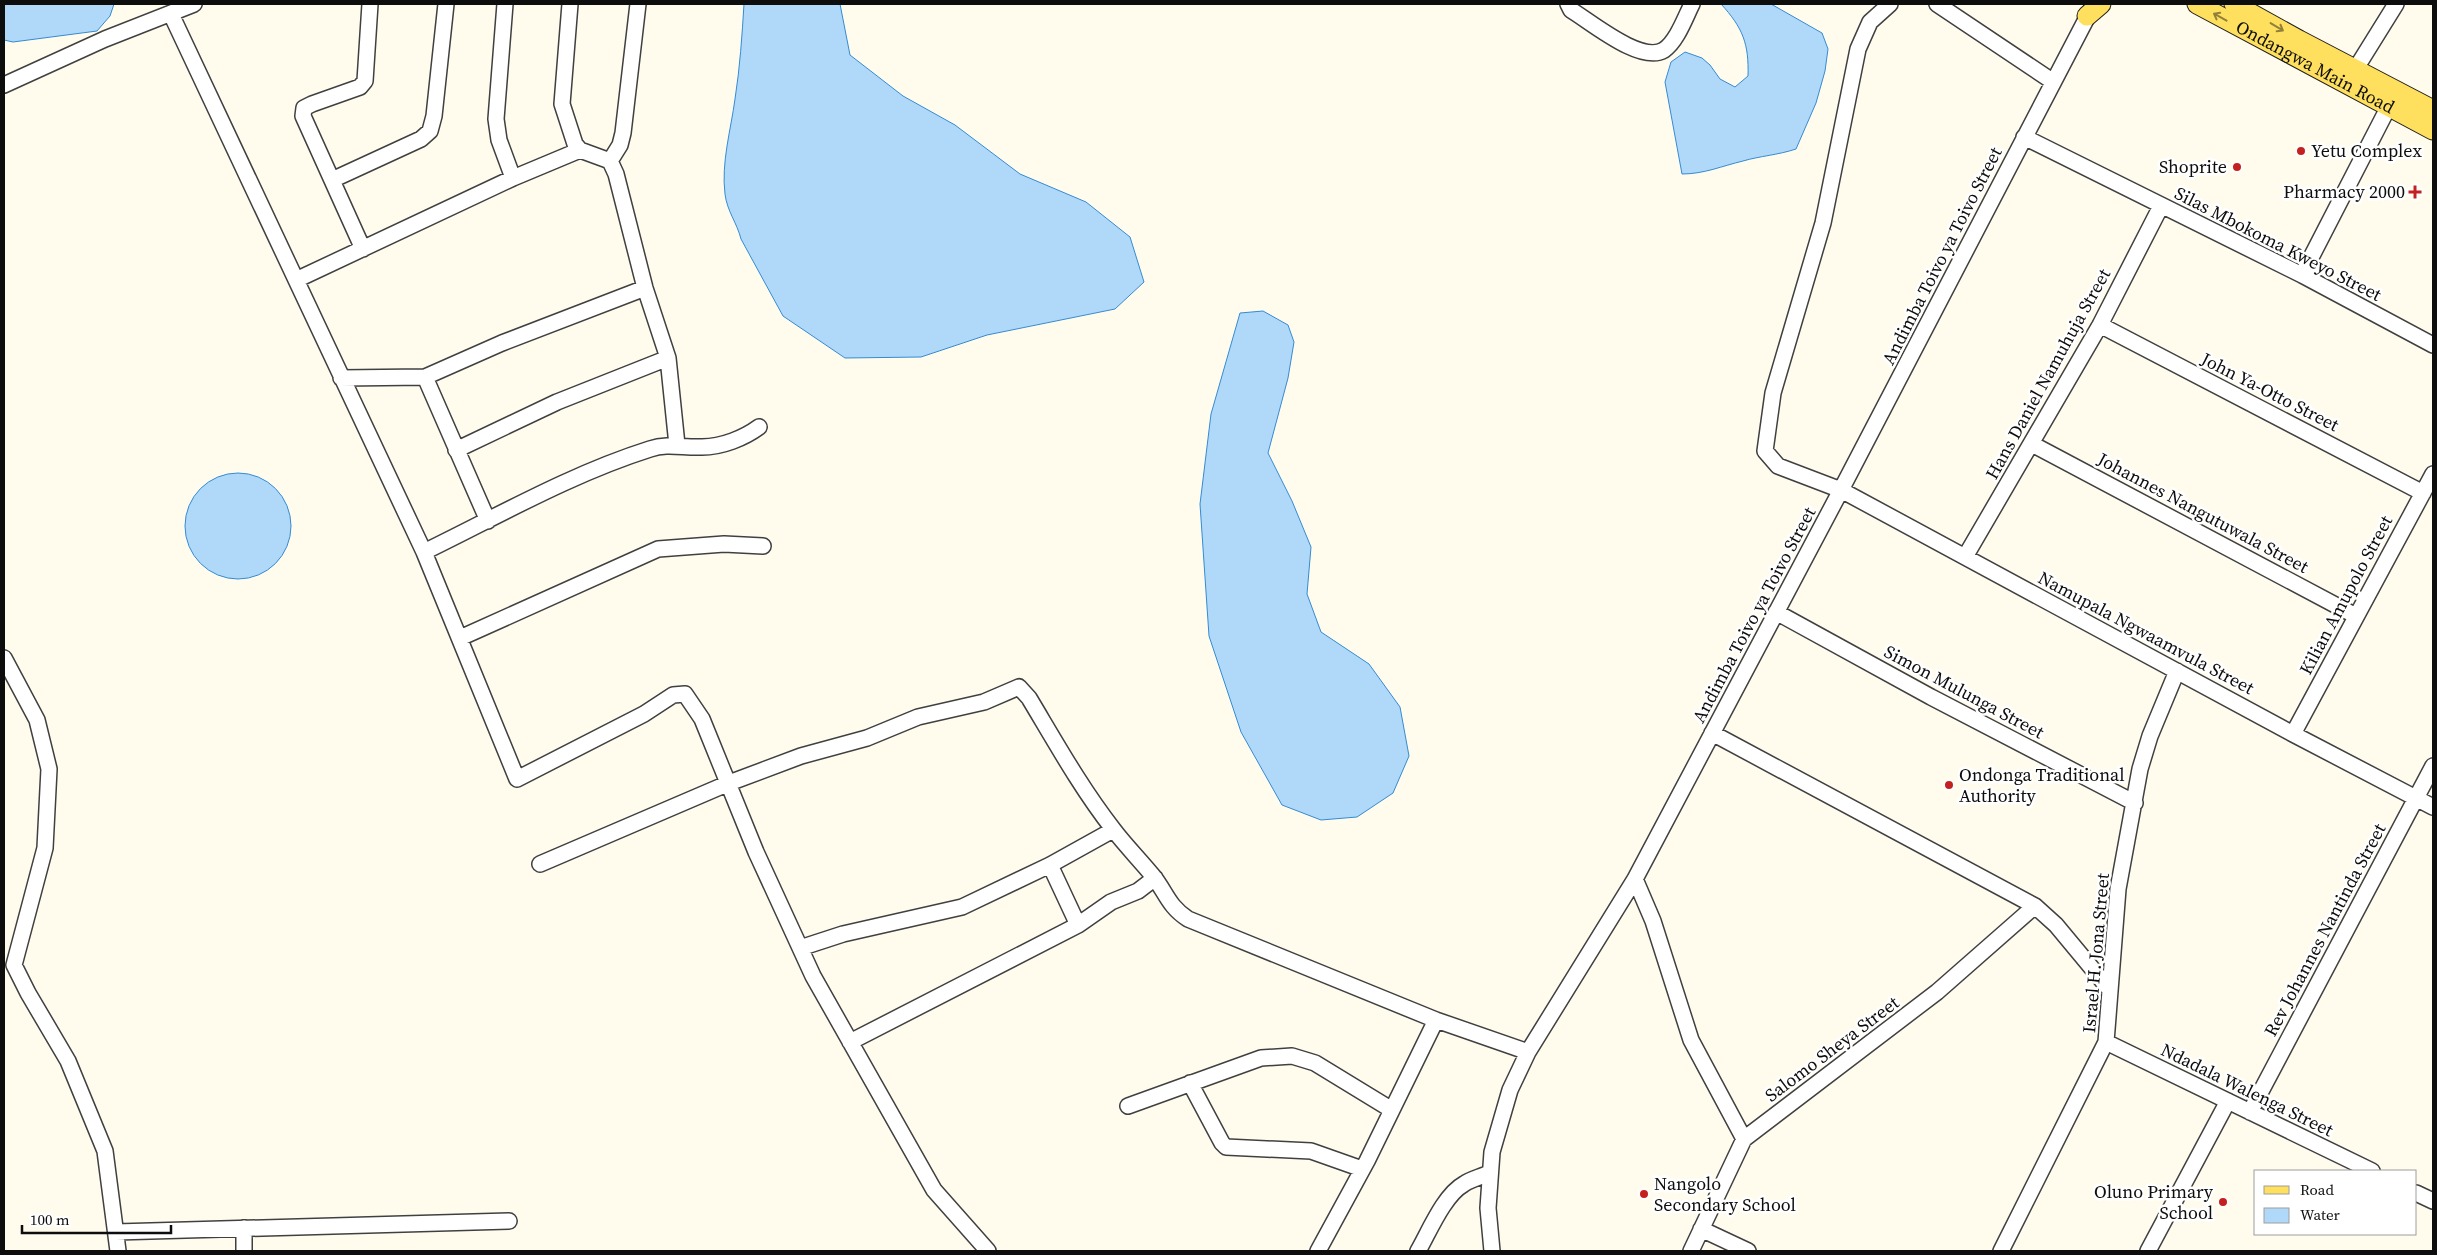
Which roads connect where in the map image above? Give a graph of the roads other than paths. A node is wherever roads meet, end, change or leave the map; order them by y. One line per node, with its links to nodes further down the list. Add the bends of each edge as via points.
1 (194, 4): 15 (street)
2 (370, 4): 26 (street, via 365,81 360,86 304,108 303,116)
3 (446, 4): 26 (street, via 430,131 421,139)
4 (506, 4): 25 (street, via 496,119 499,140)
5 (570, 4): 23 (street, via 562,104)
6 (638, 4): 24 (street, via 623,133)
7 (1568, 4): 8 (street, via 1571,10 1631,48 1654,54 1672,42)
8 (1692, 4)
9 (1890, 4): 42 (street, Namupala Ngwaamvula Street, via 1870,22 1858,49 1823,224 1773,393 1765,451 1778,466)
10 (1937, 4): 17 (street)
11 (2197, 4): 16 (main road, Ondangwa Main Road, one-way to 11)
12 (2234, 4): 16 (main road, Ondangwa Main Road, one-way to 16)
13 (2396, 4): 16 (street)
14 (2093, 7): 17 (street, Andimba Toivo ya Toivo Street)
15 (171, 14): 18 (street, via 105,39); 30 (street)
16 (2351, 77): 19 (main road, Ondangwa Main Road); 20 (main road, Ondangwa Main Road)
17 (2052, 81): 22 (street, Andimba Toivo ya Toivo Street)
18 (4, 86)
19 (2389, 106): 21 (main road, Ondangwa Main Road); 29 (street)
20 (2433, 110)
21 (2433, 130)
22 (2024, 137): 27 (street, Silas Mbokoma Kweyo Street); 42 (street, Andimba Toivo ya Toivo Street)
23 (580, 150): 24 (street); 25 (street)
24 (610, 161): 31 (street)
25 (513, 178): 28 (street)
26 (332, 180): 28 (street)
27 (2161, 206): 29 (street, Silas Mbokoma Kweyo Street); 32 (street, Hans Daniel Namuhuja Street)
28 (363, 249): 30 (street)
29 (2302, 275): 33 (street, Silas Mbokoma Kweyo Street)
30 (296, 280): 36 (street)
31 (645, 288): 34 (street); 35 (street)
32 (2100, 325): 38 (street, Hans Daniel Namuhuja Street); 43 (street, John Ya-Otto Street)
33 (2433, 345)
34 (668, 358): 39 (street); 40 (street, via 557,402)
35 (426, 376): 36 (street); 40 (street)
36 (341, 378): 46 (street)
37 (759, 426): 39 (street, via 731,442 704,448)
38 (2032, 444): 47 (street, Hans Daniel Namuhuja Street); 49 (street, Johannes Nangutuwala Street)
39 (677, 445): 44 (street, via 666,444 575,478)
40 (456, 450): 44 (street)
41 (2433, 474): 43 (street, Kilian Amupolo Street)
42 (1841, 490): 47 (street, Namupala Ngwaamvula Street); 48 (street, Andimba Toivo ya Toivo Street)
43 (2423, 492): 49 (street, Kilian Amupolo Street)
44 (488, 521): 46 (street)
45 (763, 546): 50 (street, via 724,544 658,549)
46 (424, 552): 50 (street)
47 (1965, 557): 52 (street, Namupala Ngwaamvula Street)
48 (1776, 612): 53 (street, Andimba Toivo ya Toivo Street); 58 (street, Simon Mulunga Street)
49 (2356, 616): 54 (street, Kilian Amupolo Street)
50 (460, 638): 56 (street, via 517,779 679,693 685,694 702,720)
51 (4, 658): 87 (street, via 37,720 49,769 46,848 14,965 68,1061 105,1151)
52 (2177, 671): 54 (street, Namupala Ngwaamvula Street); 58 (street, Israel H. Jona Street, via 2150,736 2140,769)
53 (1712, 733): 64 (street, Andimba Toivo ya Toivo Street); 65 (street)
54 (2293, 734): 57 (street, Namupala Ngwaamvula Street)
55 (2433, 766): 57 (street, Rev Johannes Nantinda Street)
56 (729, 782): 60 (street, via 801,756 867,738 904,721 973,705 1019,687); 61 (street); 67 (street, via 756,852)
57 (2417, 798): 59 (street, Namupala Ngwaamvula Street); 77 (street, Rev Johannes Nantinda Street)
58 (2135, 803): 68 (street, Israel H. Jona Street, via 2118,889)
59 (2433, 807)
60 (1113, 830): 62 (street); 63 (street)
61 (540, 864)
62 (1050, 866): 66 (street); 67 (street, via 962,907 844,934)
63 (1155, 878): 66 (street); 69 (street, via 1169,903 1188,919)
64 (1635, 879): 72 (street, Andimba Toivo ya Toivo Street); 78 (street, via 1653,921 1691,1040)
65 (2036, 906): 68 (street); 78 (street, Salomo Sheya Street, via 1937,992)
66 (1078, 924): 70 (street)
67 (800, 948): 70 (street)
68 (2110, 990): 71 (street, Israel H. Jona Street)
69 (1436, 1020): 72 (street); 76 (street)
70 (850, 1042): 90 (street, via 934,1190)
71 (2106, 1042): 74 (street, Ndadala Walenga Street); 96 (street, Israel H. Jona Street)
72 (1528, 1052): 81 (street, Andimba Toivo ya Toivo Street, via 1510,1090)
73 (1190, 1083): 75 (street); 76 (street, via 1261,1058 1292,1056 1315,1063); 79 (street, via 1226,1147 1311,1150)
74 (2228, 1101): 77 (street, Ndadala Walenga Street); 97 (street)
75 (1128, 1106)
76 (1392, 1110): 79 (street)
77 (2250, 1112): 80 (street, Ndadala Walenga Street)
78 (1744, 1139): 86 (street, Salomo Sheya Street)
79 (1362, 1169): 91 (street)
80 (2370, 1170)
81 (1489, 1173): 92 (street, via 1456,1190); 93 (street, Andimba Toivo ya Toivo Street)
82 (2417, 1193): 83 (street)
83 (2433, 1201)
84 (508, 1221): 85 (street)
85 (244, 1228): 87 (street); 89 (street)
86 (1701, 1229): 94 (street, Salomo Sheya Street); 95 (street)
87 (116, 1232): 88 (street)
88 (118, 1251)
89 (244, 1251)
90 (988, 1251)
91 (1318, 1251)
92 (1418, 1251)
93 (1492, 1251)
94 (1691, 1251)
95 (1748, 1251)
96 (2001, 1251)
97 (2148, 1251)

